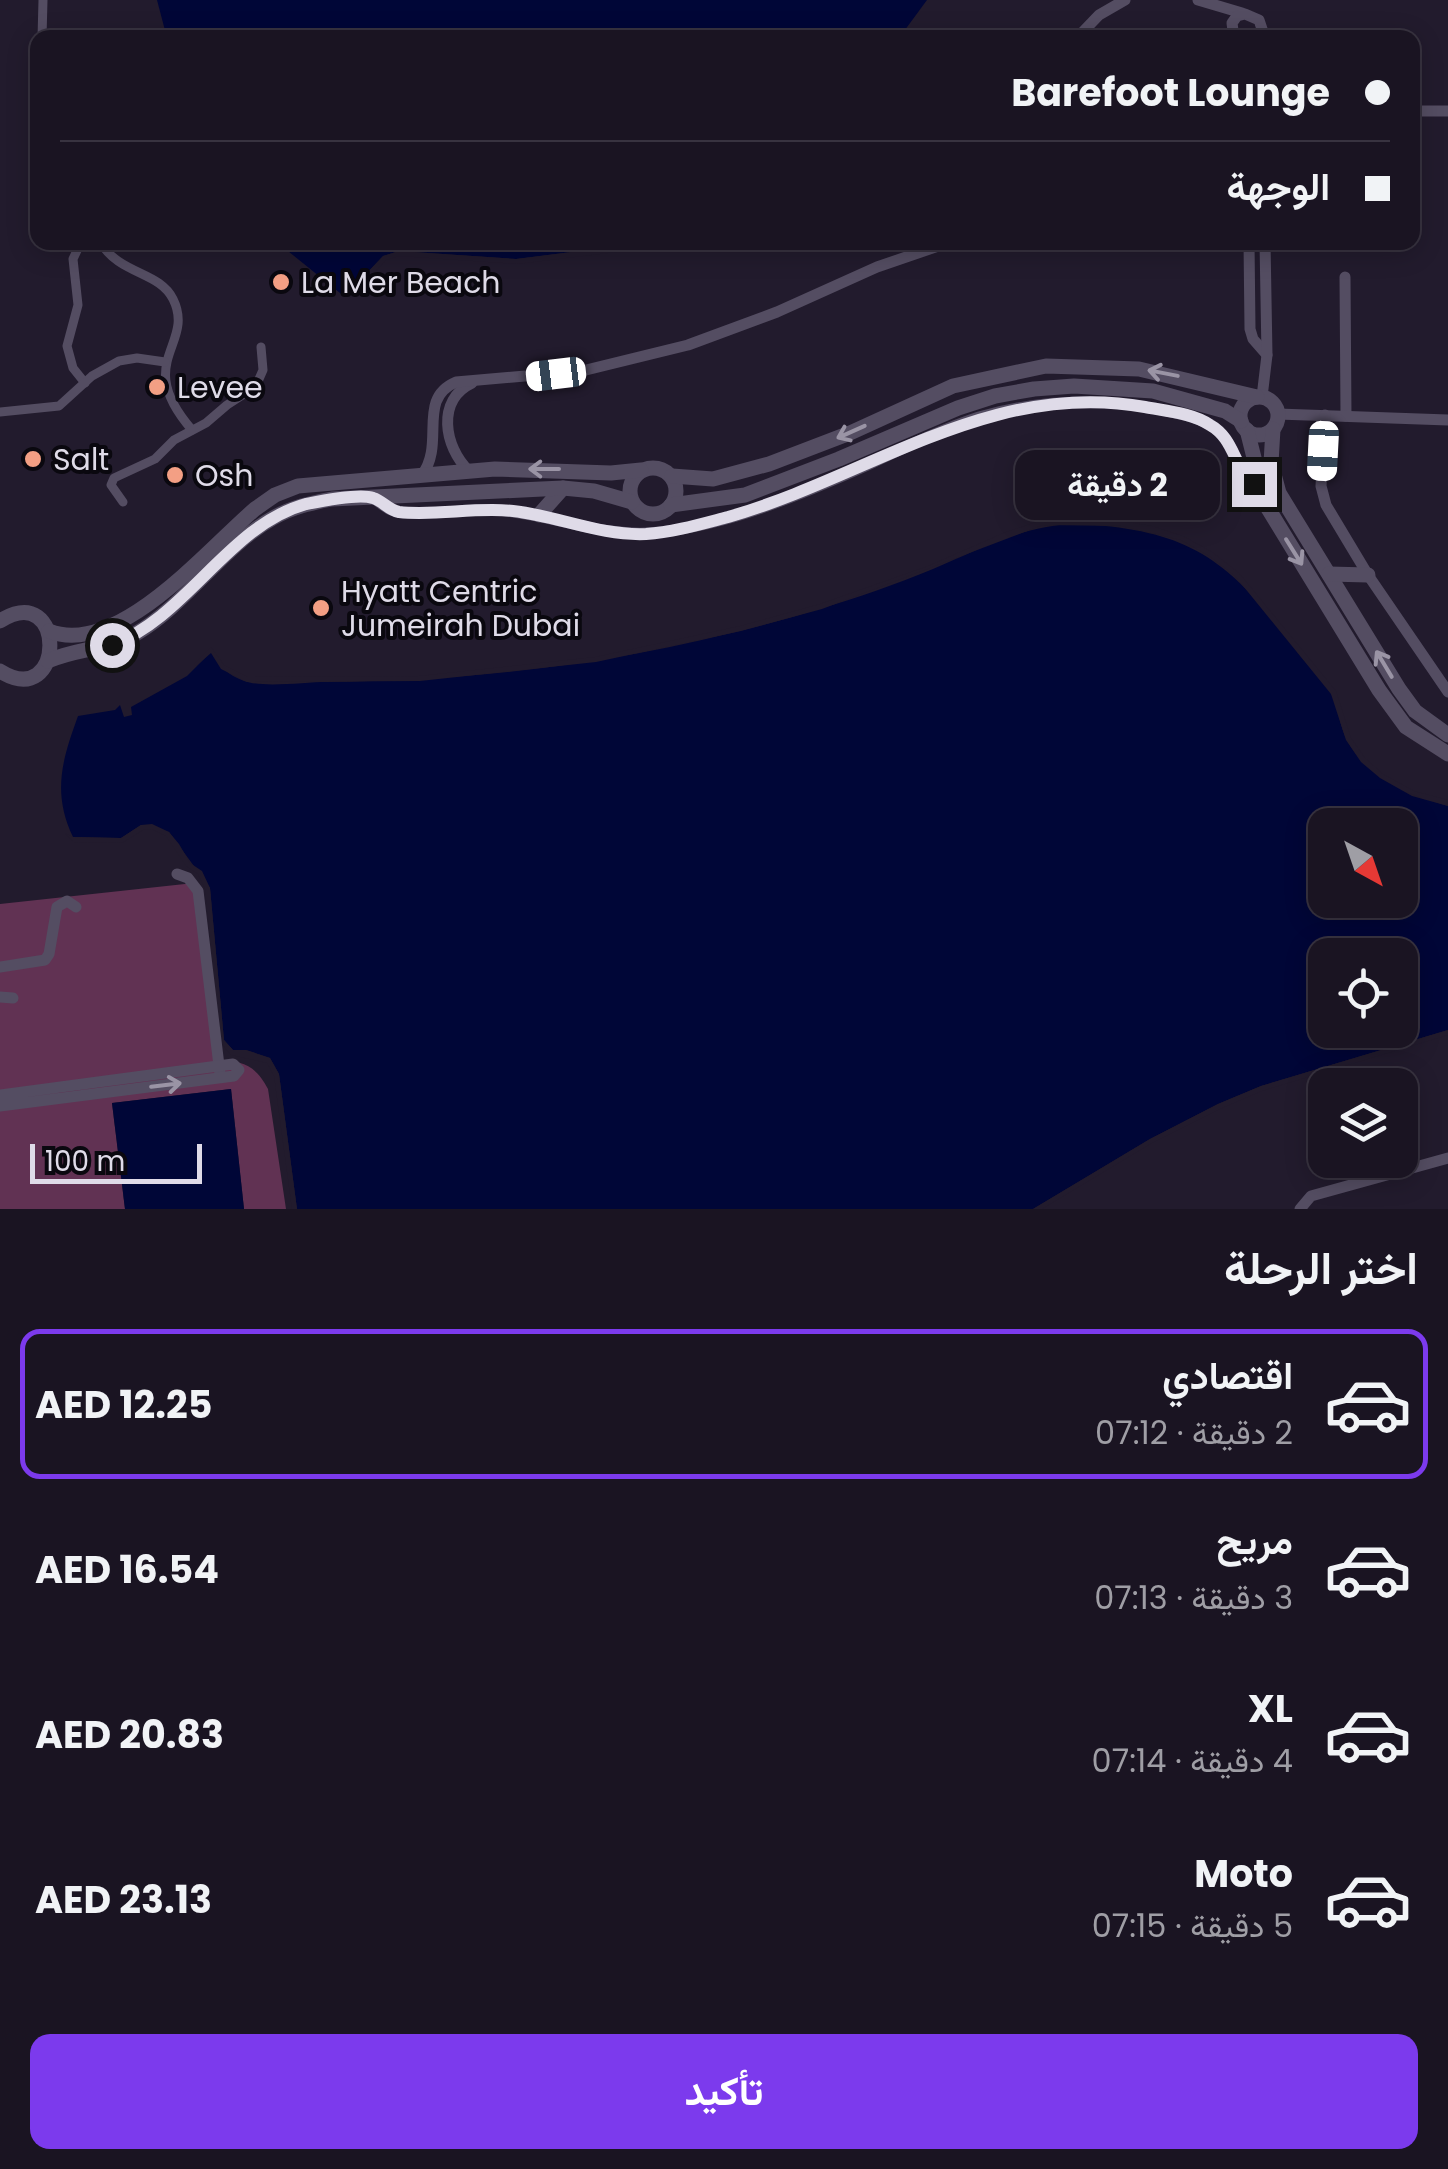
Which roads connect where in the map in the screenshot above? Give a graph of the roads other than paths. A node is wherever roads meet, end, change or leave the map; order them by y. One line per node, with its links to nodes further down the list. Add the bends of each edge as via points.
1 (43, 0): 5 (street)
2 (1125, 0): 6 (street)
3 (1205, 3): 4 (street); 7 (street)
4 (1245, 14): 8 (street, via 1234,19); 9 (street, via 1259,20)
5 (42, 30)
6 (1084, 30)
7 (1229, 30)
8 (1233, 30)
9 (1262, 30)
10 (1420, 110): 11 (street)
11 (1448, 111)
12 (77, 250): 22 (street, via 78,305 68,346)
13 (107, 250): 20 (street, via 171,295 178,323)
14 (917, 250): 21 (street, via 688,346 582,371)
15 (1249, 250): 19 (street, via 1250,328)
16 (1265, 250): 19 (street)
17 (1345, 276): 26 (street)
18 (261, 347): 30 (street, via 256,386)
19 (1267, 355): 23 (street)
20 (165, 362): 22 (street, via 119,360); 30 (street, via 167,393)
21 (475, 382): 34 (street, via 457,392 448,412 452,450); 35 (street, via 448,386 436,400 434,454)
22 (84, 383): 24 (street, via 54,408)
23 (1259, 397): 28 (street, via 1274,404); 29 (street, via 1244,405); 36 (street, one-way to 36, via 1139,369 1046,366 954,386 755,468 713,479)
24 (0, 412)
25 (1325, 415): 26 (street); 28 (street); 45 (street, via 1323,496)
26 (1346, 416): 27 (street)
27 (1448, 420)
28 (1276, 422): 29 (street, via 1260,435); 44 (street, via 1271,463 1279,492)
29 (1244, 426): 31 (street, via 1225,411 1175,396 1074,386 976,401); 37 (street)
30 (192, 430): 40 (street, via 155,459 114,478)
31 (869, 447): 33 (street); 42 (street, via 744,494)
32 (641, 470): 34 (street, one-way to 34); 36 (street, via 658,468); 41 (street, via 630,484)
33 (857, 470): 37 (street, via 990,414 1104,402 1207,422 1228,440 1245,476); 43 (street, via 774,503 660,532 608,532)
34 (469, 471): 35 (street)
35 (422, 474): 47 (street, via 284,491 254,509 125,621 86,636)
36 (672, 476): 42 (street)
37 (1260, 486): 52 (street, one-way to 52, via 1277,525 1392,710)
38 (564, 488): 39 (street); 41 (street); 43 (street)
39 (372, 497): 43 (street, via 399,512); 48 (street, via 332,499 277,516 140,632)
40 (122, 502)
41 (632, 502): 42 (street, via 651,514)
42 (671, 506)
43 (539, 515)
44 (1329, 574): 45 (street); 51 (street, one-way to 44, via 1399,689)
45 (1368, 575): 50 (street)
46 (0, 621): 47 (street, via 27,614)
47 (48, 631): 48 (street)
48 (48, 661): 49 (street, via 26,678)
49 (0, 671)
50 (1448, 692)
51 (1448, 736)
52 (1448, 754)
53 (178, 874): 56 (street, via 198,891 220,1072)
54 (76, 907): 55 (street, via 67,901 57,907 45,960)
55 (0, 967)
56 (109, 1086): 57 (street); 58 (street)
57 (0, 1094)
58 (0, 1105)
59 (1448, 1158): 60 (street, via 1311,1196)
60 (1304, 1209)

